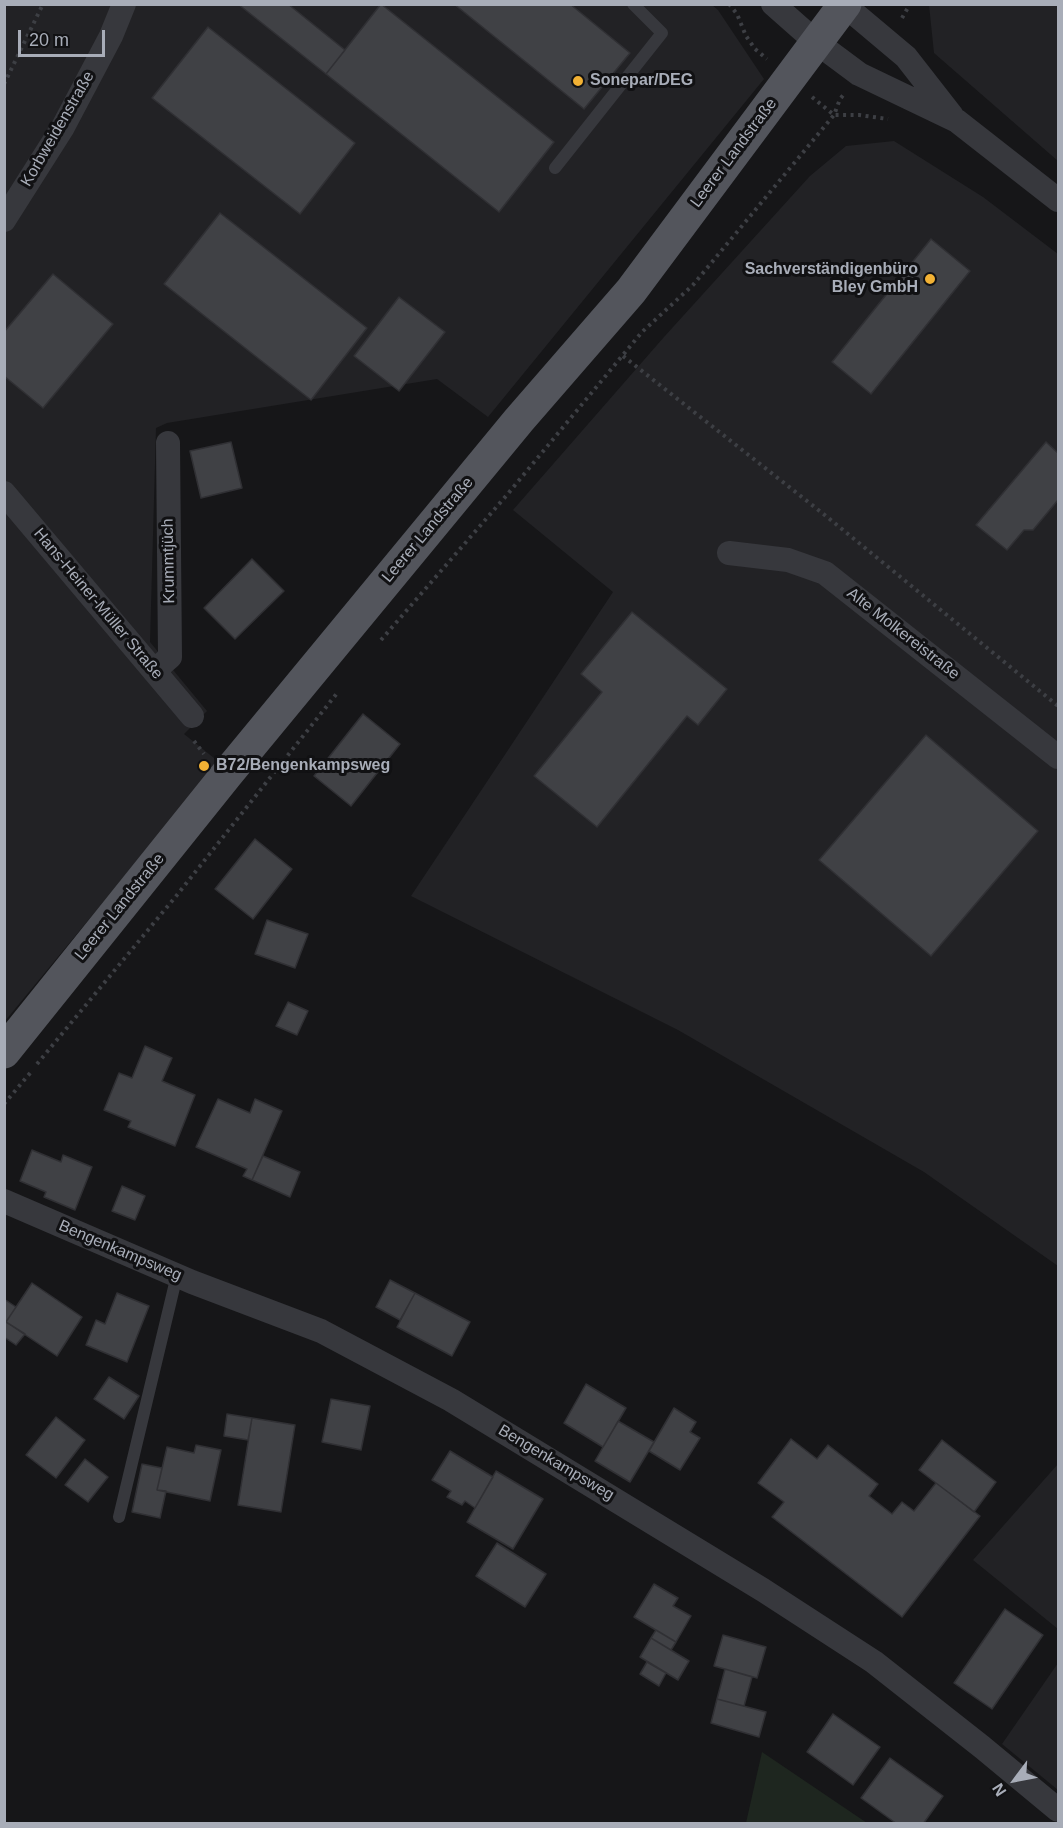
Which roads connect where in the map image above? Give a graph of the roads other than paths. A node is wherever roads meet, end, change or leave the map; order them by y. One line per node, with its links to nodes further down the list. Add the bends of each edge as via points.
1 (124, 4): 9 (street, Korbweidenstraße, via 63,127)
2 (633, 4): 7 (lane, via 662,33)
3 (773, 4): 5 (street)
4 (844, 5): 5 (main road, Leerer Landstraße); 6 (street, via 906,57)
5 (816, 42): 6 (street, via 859,74); 16 (main road, Leerer Landstraße, via 631,291 519,420 227,774)
6 (957, 121): 8 (street)
7 (555, 168)
8 (1059, 200)
9 (4, 220)
10 (168, 443): 13 (street, Krummtjüch, via 170,657)
11 (4, 493): 13 (street, Hans-Heiner-Müller Straße)
12 (729, 553): 15 (street, Alte Molkereistraße, via 788,560 825,573)
13 (154, 671): 14 (street, Hans-Heiner-Müller Straße)
14 (192, 716)
15 (1059, 757)
16 (4, 1052)
17 (4, 1200): 18 (street, Bengenkampsweg)
18 (177, 1275): 19 (lane); 20 (street, Bengenkampsweg, via 321,1331 461,1406 874,1662)
19 (119, 1517)
20 (1059, 1810)

